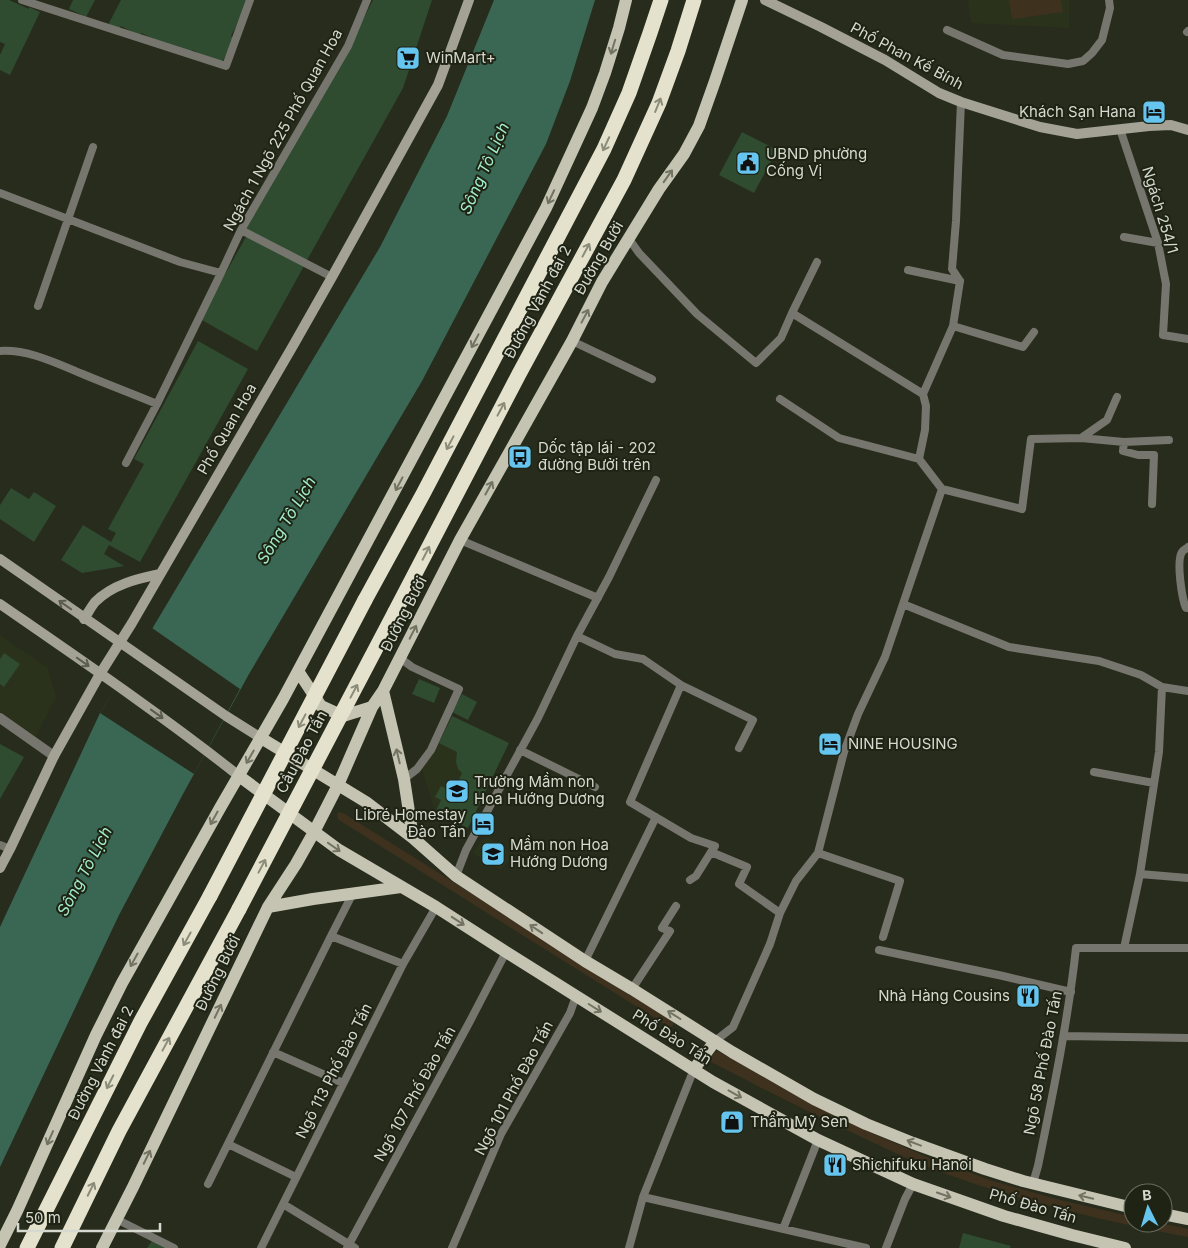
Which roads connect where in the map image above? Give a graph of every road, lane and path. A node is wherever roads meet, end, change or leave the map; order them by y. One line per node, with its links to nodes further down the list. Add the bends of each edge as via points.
1 (22, 0): 2 (lane, via 226,66)
2 (250, 0)
3 (367, 0): 18 (lane, Ngách 1 Ngõ 225 Phố Quan Hoa, via 348,46)
4 (469, 0): 25 (main road, Phố Quan Hoa, via 438,85)
5 (626, 0): 61 (main road, one-way to 61, via 592,108 546,208)
6 (661, 0): 52 (highway, Đường Vành đai 2, one-way to 52, via 629,93 604,149)
7 (694, 0): 56 (highway, Đường Vành đai 2, one-way to 7, via 624,180 659,104)
8 (742, 0): 20 (main road, Đường Bưởi, one-way to 8, via 684,154 698,126)
9 (765, 0): 12 (main road, Phố Phan Kế Bính)
10 (1109, 0): 11 (lane, via 1102,40 1083,61 1068,64 1003,55)
11 (948, 30)
12 (962, 102): 13 (main road, Phố Phan Kế Bính, via 1040,127 1077,134); 26 (lane, via 952,270)
13 (1120, 129): 14 (main road, Phố Phan Kế Bính, via 1171,125); 21 (lane, Ngách 254/1)
14 (1188, 130)
15 (94, 147): 17 (lane)
16 (0, 193): 17 (lane)
17 (68, 220): 24 (lane, via 180,262); 27 (lane)
18 (241, 230): 24 (lane, Ngách 1 Ngõ 225 Phố Quan Hoa); 25 (lane)
19 (1124, 237): 21 (lane)
20 (629, 239): 28 (lane, via 697,314 756,363 781,338); 32 (main road, Đường Bưởi, one-way to 20, via 602,282)
21 (1158, 243): 31 (lane, Ngách 254/1, via 1166,284 1163,335)
22 (817, 262): 28 (lane)
23 (908, 270): 26 (lane)
24 (221, 273): 38 (lane, Ngách 1 Ngõ 225 Phố Quan Hoa)
25 (332, 278): 50 (main road, Phố Quan Hoa)
26 (960, 280): 29 (lane)
27 (38, 306)
28 (792, 313): 35 (lane)
29 (953, 326): 30 (lane, via 1023,347); 35 (lane)
30 (1034, 332)
31 (1188, 339)
32 (572, 341): 34 (lane); 47 (main road, Đường Bưởi, one-way to 32)
33 (0, 351): 38 (lane, via 26,353)
34 (652, 379)
35 (923, 394): 42 (lane, via 925,430)
36 (1117, 397): 39 (lane, via 1107,420)
37 (780, 399): 42 (lane, via 839,438)
38 (157, 404): 43 (lane, Ngách 1 Ngõ 225 Phố Quan Hoa)
39 (1081, 438): 41 (lane); 45 (lane, via 1032,439 1022,509)
40 (1169, 440): 41 (lane)
41 (1124, 442): 46 (lane, via 1123,451 1154,455)
42 (919, 459): 45 (lane)
43 (126, 463)
44 (656, 480): 51 (lane)
45 (942, 489): 54 (lane)
46 (1152, 504)
47 (460, 540): 51 (lane); 60 (main road, Đường Bưởi, one-way to 47)
48 (1188, 547): 55 (lane, via 1182,552 1179,562 1183,600)
49 (0, 559): 57 (main road, one-way to 49)
50 (160, 574): 57 (main road, via 134,580 106,592); 59 (main road, Phố Quan Hoa)
51 (598, 598): 58 (lane)
52 (365, 600): 93 (highway, Cầu Đào Tấn, one-way to 93, bridge)
53 (0, 604): 62 (main road, one-way to 62)
54 (903, 604): 64 (lane, via 1009,647 1099,661 1141,675); 85 (lane, via 885,657 844,752)
55 (1188, 608)
56 (395, 612): 131 (highway, Cầu Đào Tấn, one-way to 56, bridge, via 120,1131)
57 (84, 619): 59 (main road)
58 (578, 636): 63 (lane, via 615,654 643,659); 71 (lane)
59 (120, 642): 62 (main road, Phố Quan Hoa); 69 (main road)
60 (400, 658): 65 (main road, Đường Bưởi); 75 (lane, via 459,690 431,750)
61 (298, 671): 67 (main road, via 321,706 344,716); 69 (main road)
62 (100, 674): 72 (main road, Phố Quan Hoa); 74 (main road, one-way to 74)
63 (681, 685): 70 (lane, via 753,720); 79 (lane, via 630,802)
64 (1162, 687): 66 (lane); 76 (lane)
65 (383, 691): 67 (main road, Đường Bưởi); 75 (main road, one-way to 65)
66 (1188, 691)
67 (372, 707): 77 (main road, Đường Bưởi)
68 (0, 718): 72 (street)
69 (261, 738): 74 (main road, one-way to 74); 77 (main road, Phố Đào Tấn)
70 (739, 748)
71 (520, 750): 78 (lane); 88 (lane, via 466,850)
72 (54, 756): 83 (main road, Phố Quan Hoa)
73 (1094, 772): 76 (lane)
74 (239, 776): 80 (main road, Phố Đào Tấn); 128 (main road, one-way to 128, via 122,983)
75 (404, 780): 81 (main road)
76 (1154, 783): 87 (lane)
77 (338, 785): 80 (main road, Đường Bưởi); 81 (main road, Phố Đào Tấn)
78 (595, 787)
79 (656, 817): 84 (lane, via 691,838 714,846); 104 (lane)
80 (314, 832): 91 (main road, Phố Đào Tấn, one-way to 91); 95 (main road, Đường Bưởi)
81 (413, 838): 88 (main road, Phố Đào Tấn)
82 (0, 845): 83 (lane)
83 (10, 849): 86 (main road, Phố Quan Hoa)
84 (711, 852): 90 (lane); 97 (lane, via 747,867 739,884)
85 (818, 853): 97 (lane, via 796,881); 99 (lane, via 900,881)
86 (0, 868)
87 (1140, 874): 89 (lane); 100 (lane)
88 (456, 876): 104 (main road, Phố Đào Tấn, one-way to 88)
89 (1188, 878)
90 (690, 880)
91 (401, 887): 92 (main road); 96 (main road, Phố Đào Tấn)
92 (353, 893): 95 (main road); 98 (lane)
93 (210, 896): 130 (highway, Đường Vành đai 2, one-way to 130, via 140,1024)
94 (676, 906): 106 (lane, via 662,928 670,931)
95 (268, 907): 125 (main road, Đường Bưởi, one-way to 95)
96 (436, 907): 103 (main road, Phố Đào Tấn, one-way to 103); 105 (lane, Ngõ 113 Phố Đào Tấn)
97 (780, 913): 111 (lane, via 770,944 733,1027)
98 (331, 936): 105 (lane); 112 (lane)
99 (883, 937)
100 (1124, 948): 101 (lane); 107 (lane, Ngõ 58 Phố Đào Tấn, via 1076,948)
101 (1188, 948)
102 (879, 950): 107 (lane)
103 (506, 952): 108 (main road, Phố Đào Tấn); 129 (lane, Ngõ 107 Phố Đào Tấn)
104 (585, 961): 106 (main road, Phố Đào Tấn)
105 (403, 964): 114 (lane, Ngõ 113 Phố Đào Tấn)
106 (632, 989): 111 (main road, Phố Đào Tấn, one-way to 106)
107 (1071, 992): 109 (lane, Ngõ 58 Phố Đào Tấn)
108 (576, 996): 113 (main road, Phố Đào Tấn, one-way to 113); 135 (lane, Ngõ 101 Phố Đào Tấn, via 570,1013 501,1134)
109 (1064, 1036): 110 (lane); 118 (lane, Ngõ 58 Phố Đào Tấn)
110 (1188, 1038)
111 (715, 1041): 113 (main road); 118 (main road, Phố Đào Tấn, one-way to 111, via 985,1170 866,1124 814,1099)
112 (273, 1052): 114 (lane); 116 (lane)
113 (694, 1069): 115 (main road, Phố Đào Tấn, one-way to 115); 121 (lane)
114 (344, 1083): 117 (lane, Ngõ 113 Phố Đào Tấn)
115 (818, 1140): 120 (main road, Phố Đào Tấn); 127 (lane)
116 (228, 1144): 117 (lane); 119 (lane)
117 (296, 1177): 122 (lane, Ngõ 113 Phố Đào Tấn)
118 (1033, 1183): 123 (main road, Phố Đào Tấn, one-way to 118)
119 (208, 1184)
120 (913, 1184): 138 (lane); 139 (main road, Phố Đào Tấn, one-way to 139, via 1004,1216)
121 (643, 1198): 127 (lane); 136 (lane)
122 (283, 1204): 129 (lane); 134 (lane, Ngõ 113 Phố Đào Tấn)
123 (1123, 1206)
124 (1173, 1216): 126 (main road)
125 (116, 1219): 132 (main road, Đường Bưởi); 133 (lane)
126 (1188, 1219)
127 (783, 1229): 137 (lane)
128 (0, 1245)
129 (350, 1247)
130 (27, 1248)
131 (62, 1248)
132 (102, 1248)
133 (174, 1248)
134 (261, 1248)
135 (452, 1248)
136 (629, 1248)
137 (866, 1248)
138 (886, 1248)
139 (1125, 1248)

